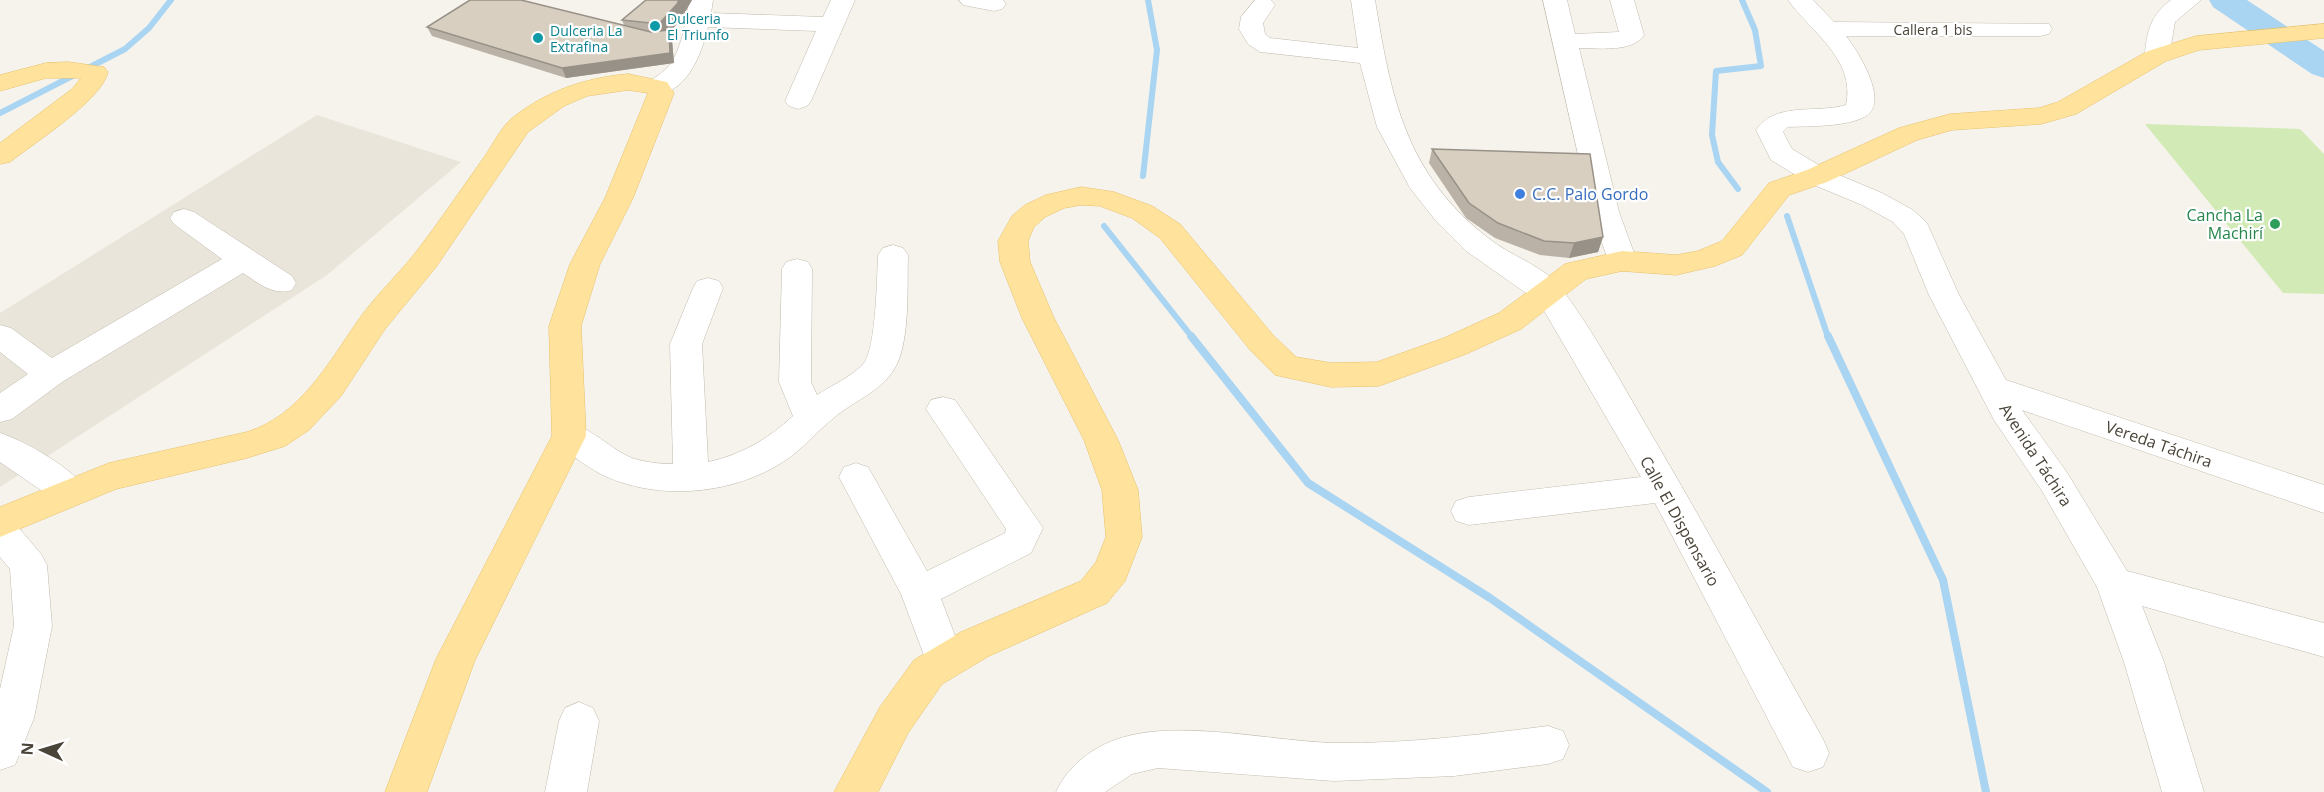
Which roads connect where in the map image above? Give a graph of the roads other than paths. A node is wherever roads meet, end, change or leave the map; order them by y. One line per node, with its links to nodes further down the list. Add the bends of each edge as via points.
1 (843, 0): 9 (street)
2 (1363, 0): 15 (street)
3 (1555, 0): 13 (street)
4 (1622, 0): 13 (street, via 1632,35 1616,41)
5 (1800, 0): 10 (street)
6 (2189, 0): 14 (street, via 2164,20 2158,31)
7 (1263, 5): 15 (street, via 1250,23 1250,33 1258,43)
8 (700, 10): 9 (street); 17 (street, via 677,73)
9 (831, 24): 18 (street)
10 (1826, 29): 11 (street, Callera 1 bis); 20 (street, Avenida Táchira, via 1855,67 1862,87 1858,110 1837,117 1781,120 1769,130 1781,154)
11 (2040, 29)
12 (2324, 31): 14 (main road, via 2196,43)
13 (1565, 41): 24 (street, via 1605,212)
14 (2157, 56): 20 (main road, via 2067,108 2041,116 1950,122 1880,145)
15 (1372, 57): 28 (street, via 1383,107 1406,160 1444,214 1477,245)
16 (0, 83): 19 (main road, via 67,67 94,72 93,81 81,94)
17 (658, 87): 35 (main road, via 661,93 657,108 619,198 585,264 565,326); 40 (main road, via 628,82 578,90 519,126 426,260 374,321 329,388 297,421 273,437 247,446 109,477)
18 (798, 101)
19 (0, 156)
20 (1817, 176): 24 (main road, via 1779,189 1731,248 1676,265); 31 (street, Avenida Táchira, via 1872,199 1903,216 1917,230 1944,295)
21 (184, 218): 23 (street)
22 (893, 255): 34 (street, via 881,363 871,375)
23 (243, 260): 26 (street); 30 (street)
24 (1622, 261): 28 (main road, via 1575,271)
25 (797, 269): 34 (street, via 795,382)
26 (281, 283)
27 (708, 288): 38 (street, via 686,344)
28 (1547, 292): 39 (street, Calle El Dispensario, via 1581,343); 48 (main road, via 1510,321 1446,350 1379,374 1331,375 1286,367 1170,231 1142,212 1104,198 1081,196 1035,211 1022,222 1013,241 1015,262 1038,318 1101,440 1120,490 1124,537 1112,570 1094,592 975,644)
29 (0, 336): 30 (street)
30 (51, 374): 33 (street)
31 (1994, 388): 41 (street, Vereda Táchira); 45 (street, Avenida Táchira)
32 (944, 409): 46 (street, via 1024,528 1018,543)
33 (0, 410)
34 (811, 418): 38 (street, via 787,442 748,464)
35 (569, 436): 38 (street, via 621,468 659,478); 53 (main road, via 456,659)
36 (0, 446): 40 (street)
37 (856, 477): 46 (street)
38 (692, 478)
39 (1663, 488): 42 (street); 52 (street, Calle El Dispensario)
40 (70, 492): 43 (main road)
41 (2324, 500)
42 (1469, 511)
43 (0, 524)
44 (0, 531): 51 (street, via 28,565 33,626 14,718)
45 (2114, 583): 47 (street); 57 (street, Avenida Táchira, via 2144,662)
46 (919, 592): 48 (street)
47 (2324, 640)
48 (945, 662): 55 (main road, via 928,672 894,720)
49 (579, 721): 54 (street)
50 (1548, 745): 56 (street, via 1454,757 1334,762 1158,749 1124,756 1095,773)
51 (0, 751)
52 (1808, 753)
53 (406, 792)
54 (566, 792)
55 (855, 792)
56 (1077, 792)
57 (2183, 792)

